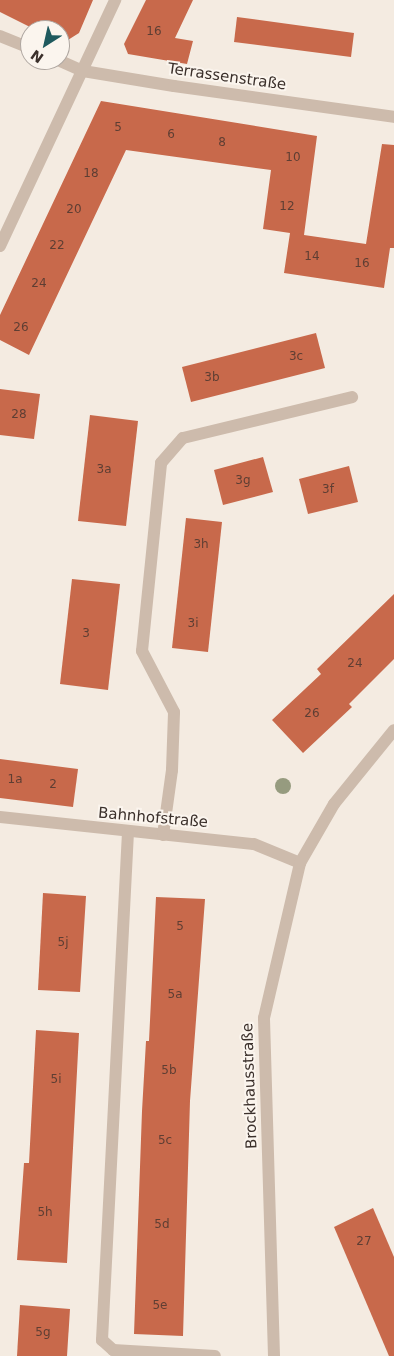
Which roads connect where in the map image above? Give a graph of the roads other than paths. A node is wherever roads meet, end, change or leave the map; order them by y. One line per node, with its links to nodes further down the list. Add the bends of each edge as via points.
1 (115, 0): 5 (street)
2 (0, 36): 3 (street)
3 (20, 44)
4 (70, 65): 5 (street, Terrassenstraße)
5 (83, 71): 6 (street, Terrassenstraße); 7 (street)
6 (394, 117)
7 (0, 246)
8 (352, 397): 12 (street, via 183,438 161,463 142,651 174,712 172,770)
9 (394, 730): 13 (street, Brockhausstraße, via 334,804)
10 (0, 817): 11 (street, Bahnhofstraße)
11 (128, 832): 12 (street, Bahnhofstraße); 14 (street, via 102,1340 113,1350)
12 (163, 834): 13 (street, Bahnhofstraße, via 254,844)
13 (300, 862): 15 (street, Brockhausstraße, via 264,1018)
14 (215, 1356)
15 (274, 1356)

